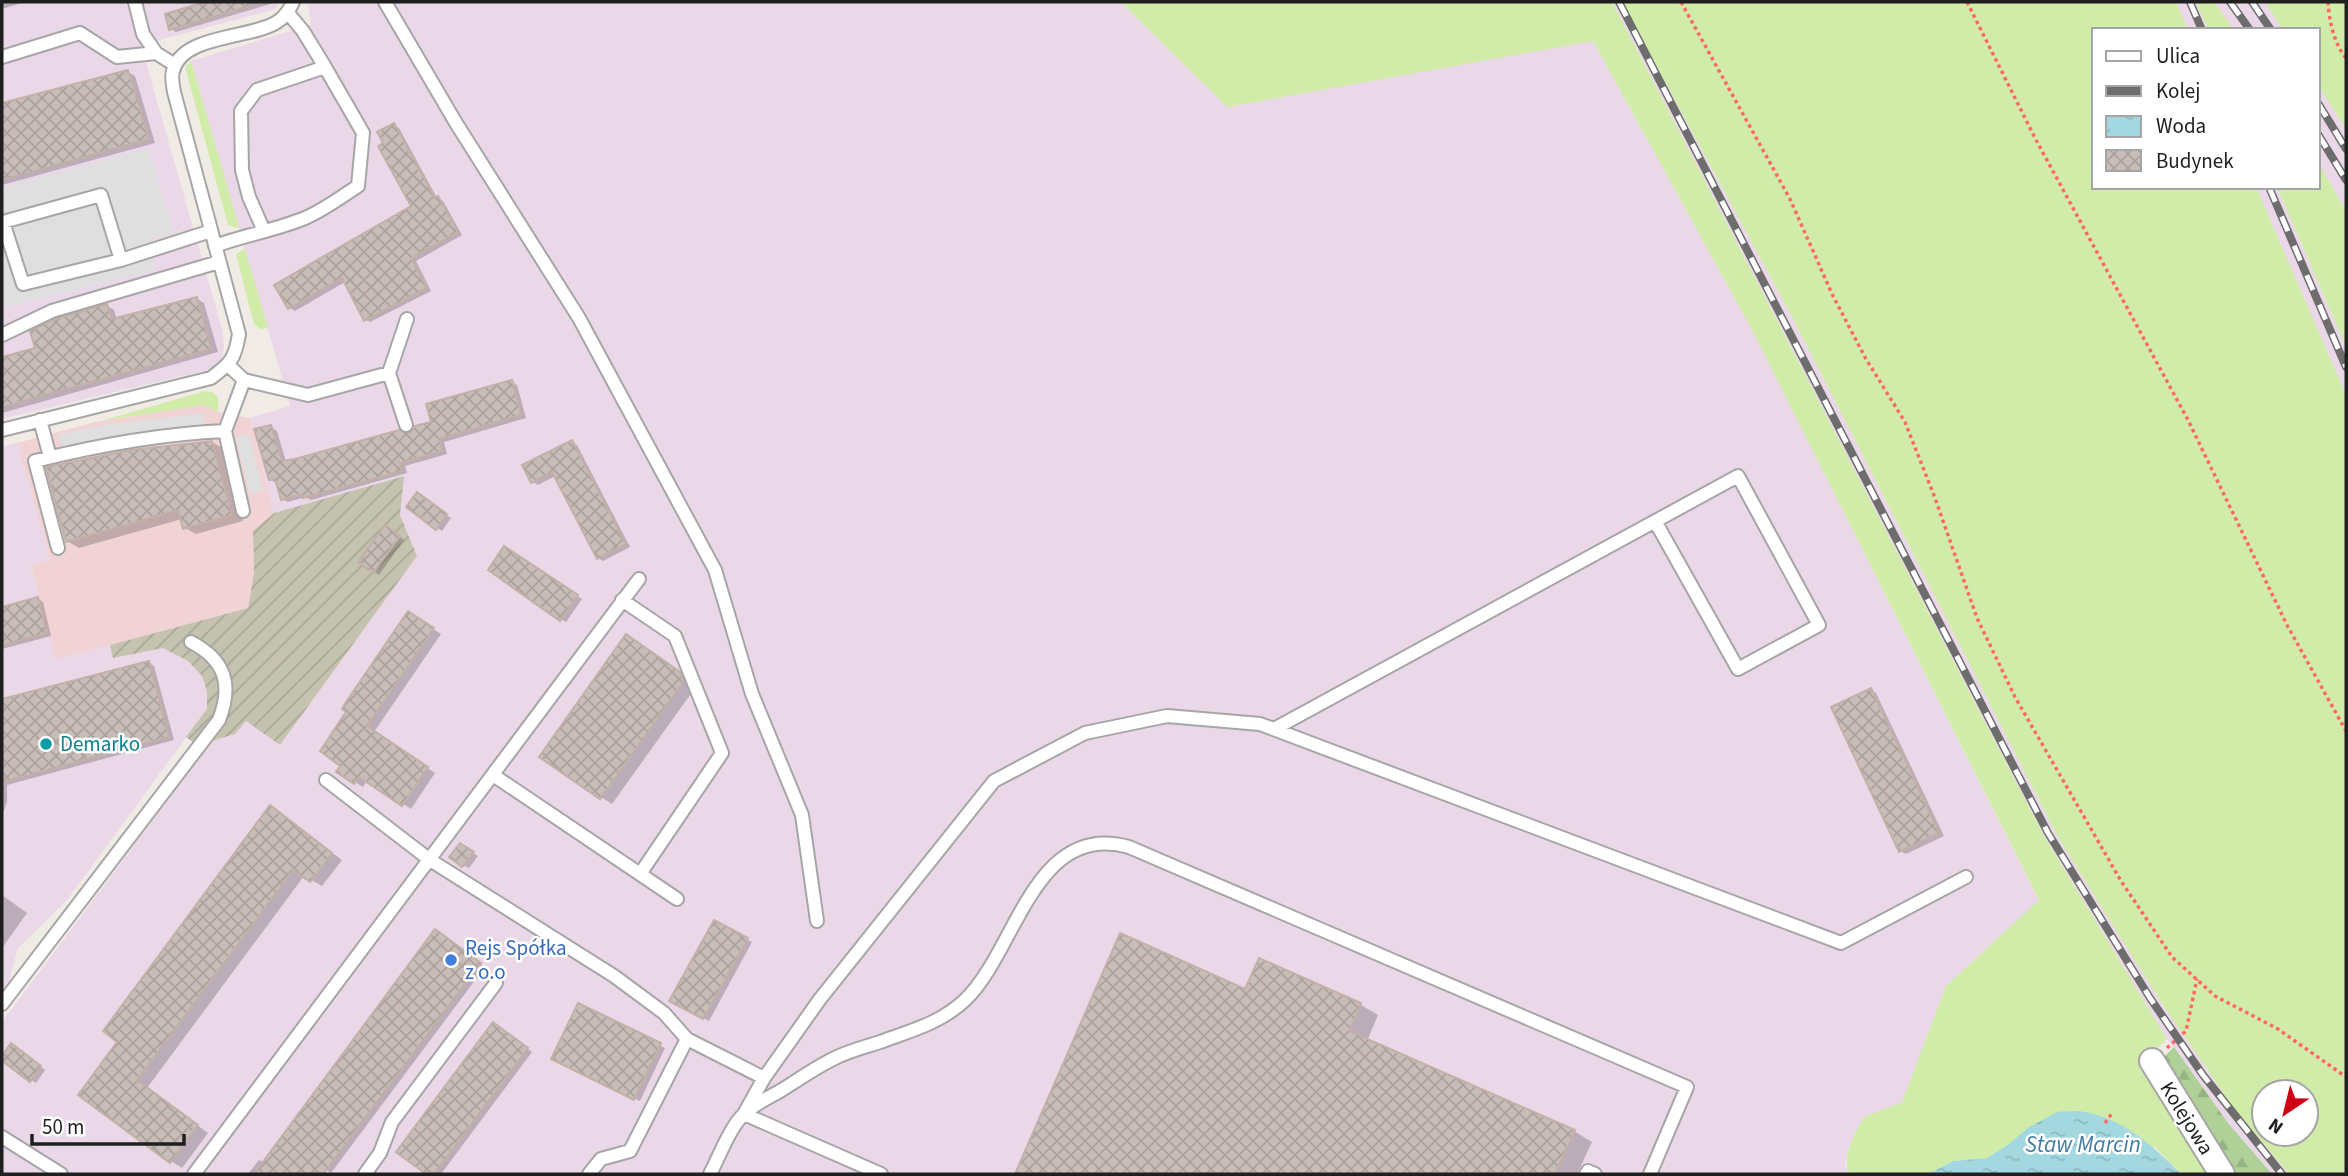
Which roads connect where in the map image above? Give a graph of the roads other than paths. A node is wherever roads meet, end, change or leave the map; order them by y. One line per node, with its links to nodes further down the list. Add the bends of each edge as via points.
1 (135, 2): 4 (lane, via 143,34)
2 (385, 2): 36 (lane, via 579,318 715,570 752,694 802,815)
3 (291, 8): 6 (lane, via 275,24 196,45); 7 (lane)
4 (156, 53): 5 (lane, via 117,57 80,33); 6 (lane)
5 (2, 58)
6 (176, 65): 8 (lane, via 174,92)
7 (325, 66): 9 (lane, via 257,90 241,111 242,170); 9 (lane, via 363,134 358,186 307,217)
8 (211, 231): 10 (lane); 11 (lane)
9 (264, 231): 10 (lane)
10 (215, 246): 12 (lane)
11 (121, 260): 11 (lane, via 23,284 3,222 101,195)
12 (219, 262): 14 (lane, via 52,311); 15 (lane, via 239,334 236,355)
13 (407, 318): 16 (lane)
14 (2, 335)
15 (228, 365): 17 (lane); 18 (lane, via 211,378)
16 (389, 373): 17 (lane, via 308,395); 19 (lane)
17 (244, 380): 21 (lane)
18 (40, 420): 20 (lane); 22 (lane)
19 (406, 425)
20 (2, 430)
21 (225, 431): 22 (lane, via 106,443); 23 (lane)
22 (50, 457): 25 (lane, via 35,461)
23 (243, 511)
24 (1655, 521): 24 (lane, via 1738,669 1819,625 1738,475); 29 (lane)
25 (58, 548)
26 (639, 579): 27 (lane)
27 (622, 600): 30 (lane); 33 (lane, via 675,636 723,753)
28 (191, 642): 38 (lane, via 214,657 222,670 226,691 219,720)
29 (1274, 729): 34 (lane, via 1841,943); 41 (lane, via 1167,716 1085,733 994,780 820,999)
30 (493, 775): 32 (lane); 33 (lane)
31 (326, 780): 32 (lane)
32 (430, 860): 39 (lane, via 614,976 664,1013); 45 (lane)
33 (640, 874): 35 (lane)
34 (1966, 877)
35 (677, 899)
36 (817, 921)
37 (496, 983): 46 (lane, via 392,1122 380,1153)
38 (2, 1004)
39 (687, 1039): 41 (lane); 47 (lane, via 630,1151 601,1159)
40 (2152, 1061): 53 (street, Kolejowa)
41 (764, 1078): 42 (lane)
42 (744, 1114): 48 (lane); 49 (lane); 52 (lane, via 835,1058 951,1013 992,968 1026,901 1056,863 1069,853 1111,842 1688,1087)
43 (2, 1137): 44 (lane)
44 (61, 1174)
45 (194, 1174)
46 (365, 1174)
47 (589, 1174)
48 (710, 1174)
49 (881, 1174)
50 (1586, 1174): 51 (lane)
51 (1595, 1174)
52 (1650, 1174)
53 (2222, 1174)

